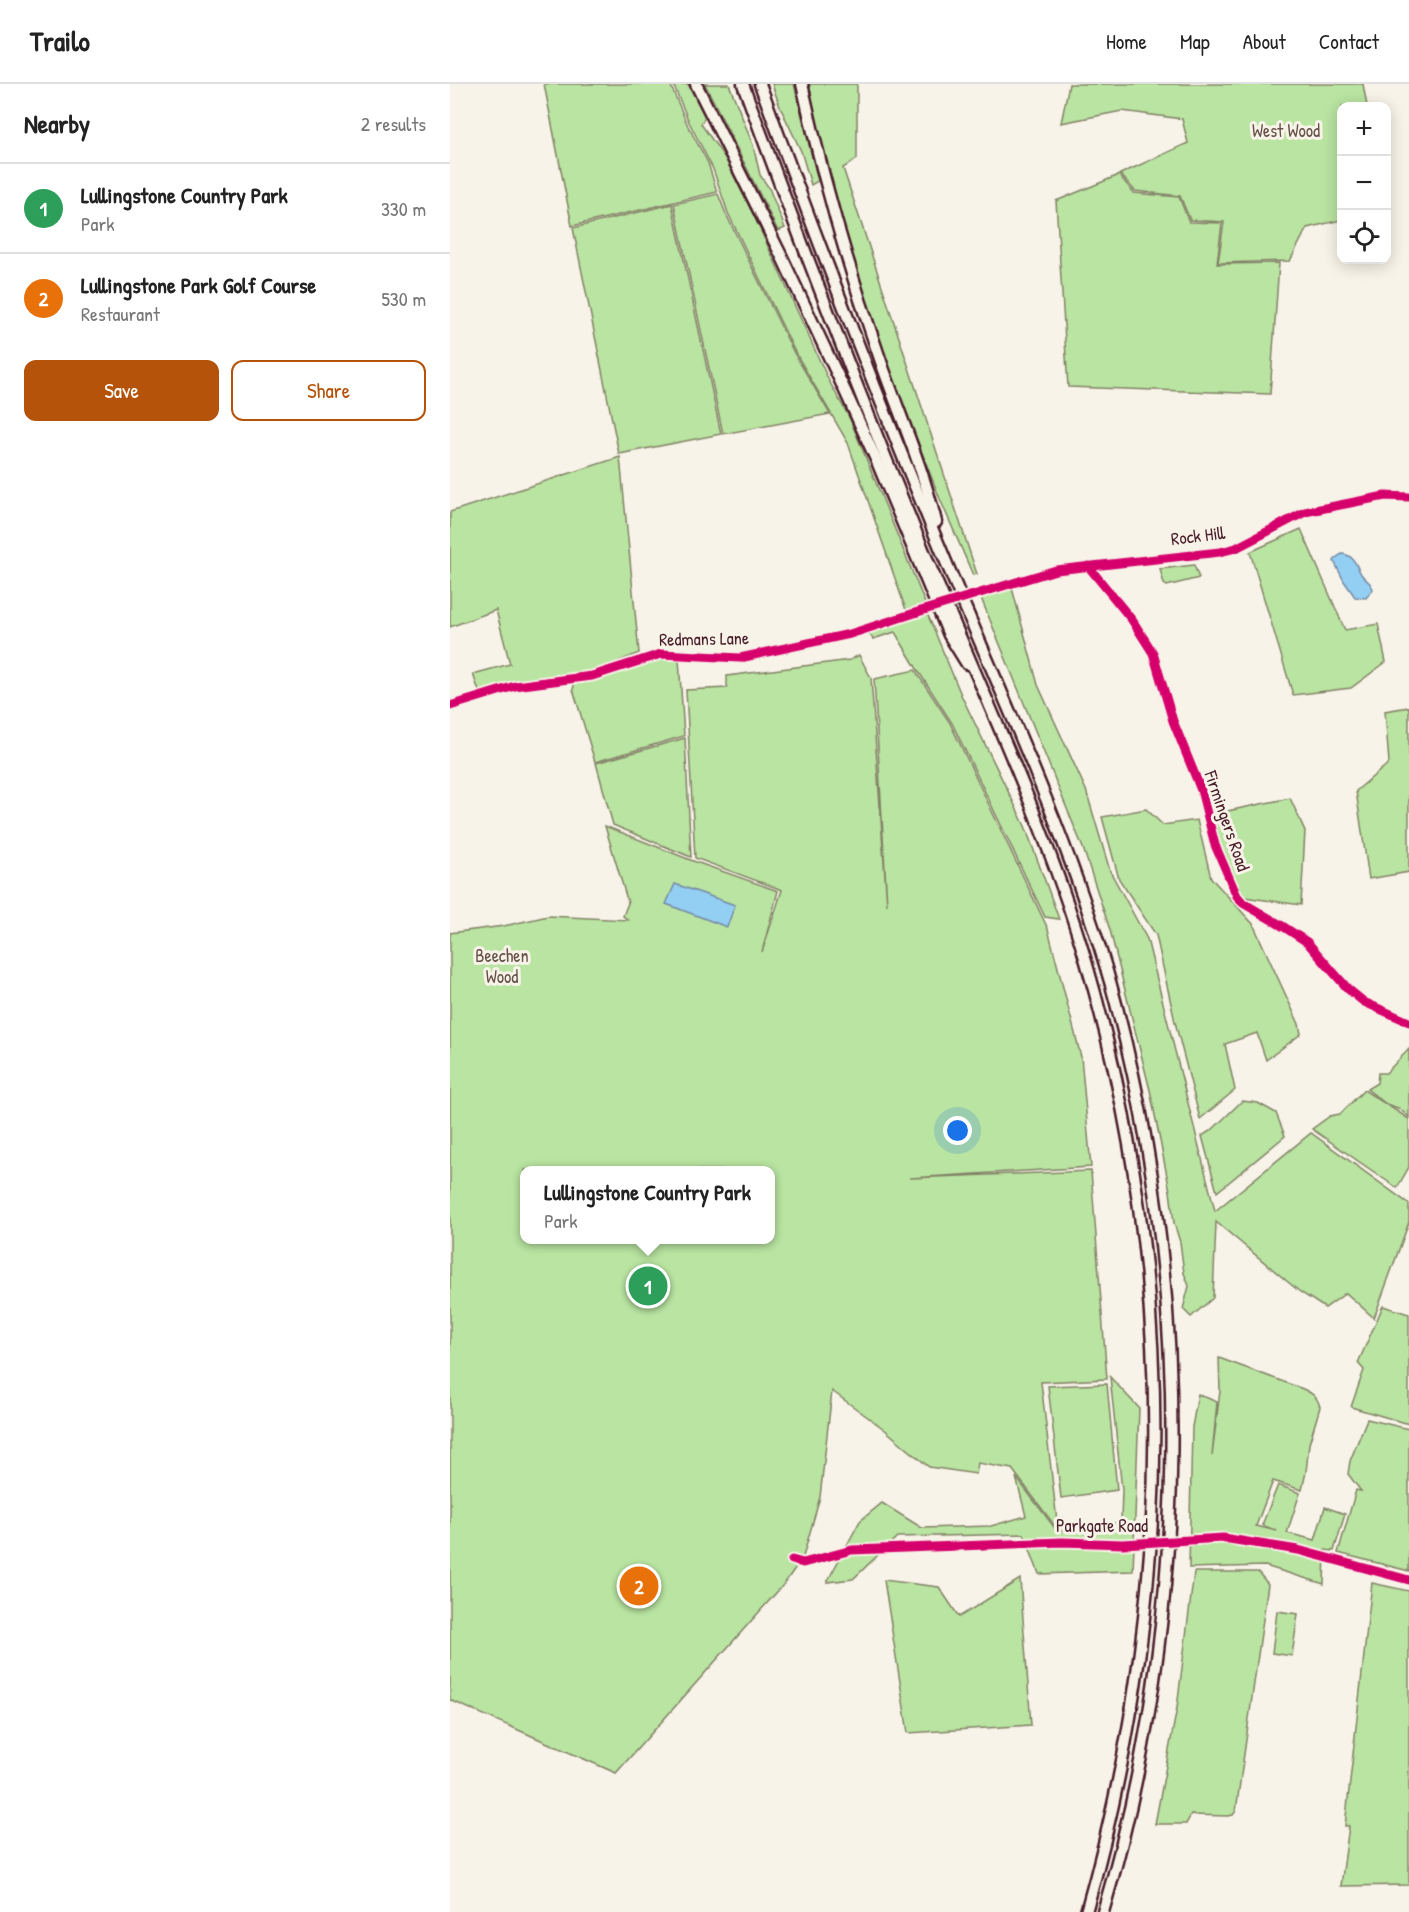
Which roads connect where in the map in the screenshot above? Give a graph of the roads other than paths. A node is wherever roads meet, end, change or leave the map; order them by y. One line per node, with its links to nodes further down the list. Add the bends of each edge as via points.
1 (696, 84): 10 (highway, via 858,419 949,635)
2 (743, 84): 10 (highway, via 860,395)
3 (760, 84): 6 (highway, via 852,330)
4 (802, 84): 6 (highway, via 850,269 923,476)
5 (1409, 497): 7 (street, Rock Hill, via 1385,496 1305,512 1236,548 1220,552)
6 (944, 557): 16 (highway, via 1051,808 1098,942 1134,1079 1160,1239 1172,1402 1166,1581 1140,1765)
7 (1088, 566): 8 (street, Rock Hill, via 1056,570); 12 (street, Firmingers Road, via 1153,653 1173,721 1201,790 1215,845 1237,896 1306,942 1364,1002)
8 (984, 592)
9 (924, 610): 11 (street, Redmans Lane, via 850,634 740,658 661,654 592,676 515,686)
10 (978, 678): 15 (highway, via 1056,869 1094,990 1128,1140 1149,1293 1155,1424 1148,1592 1129,1732)
11 (450, 706)
12 (1409, 1022)
13 (792, 1560): 14 (street, Parkgate Road, bridge, via 802,1563 852,1550 1223,1538 1298,1550)
14 (1409, 1580)
15 (1086, 1912)
16 (1103, 1912)

